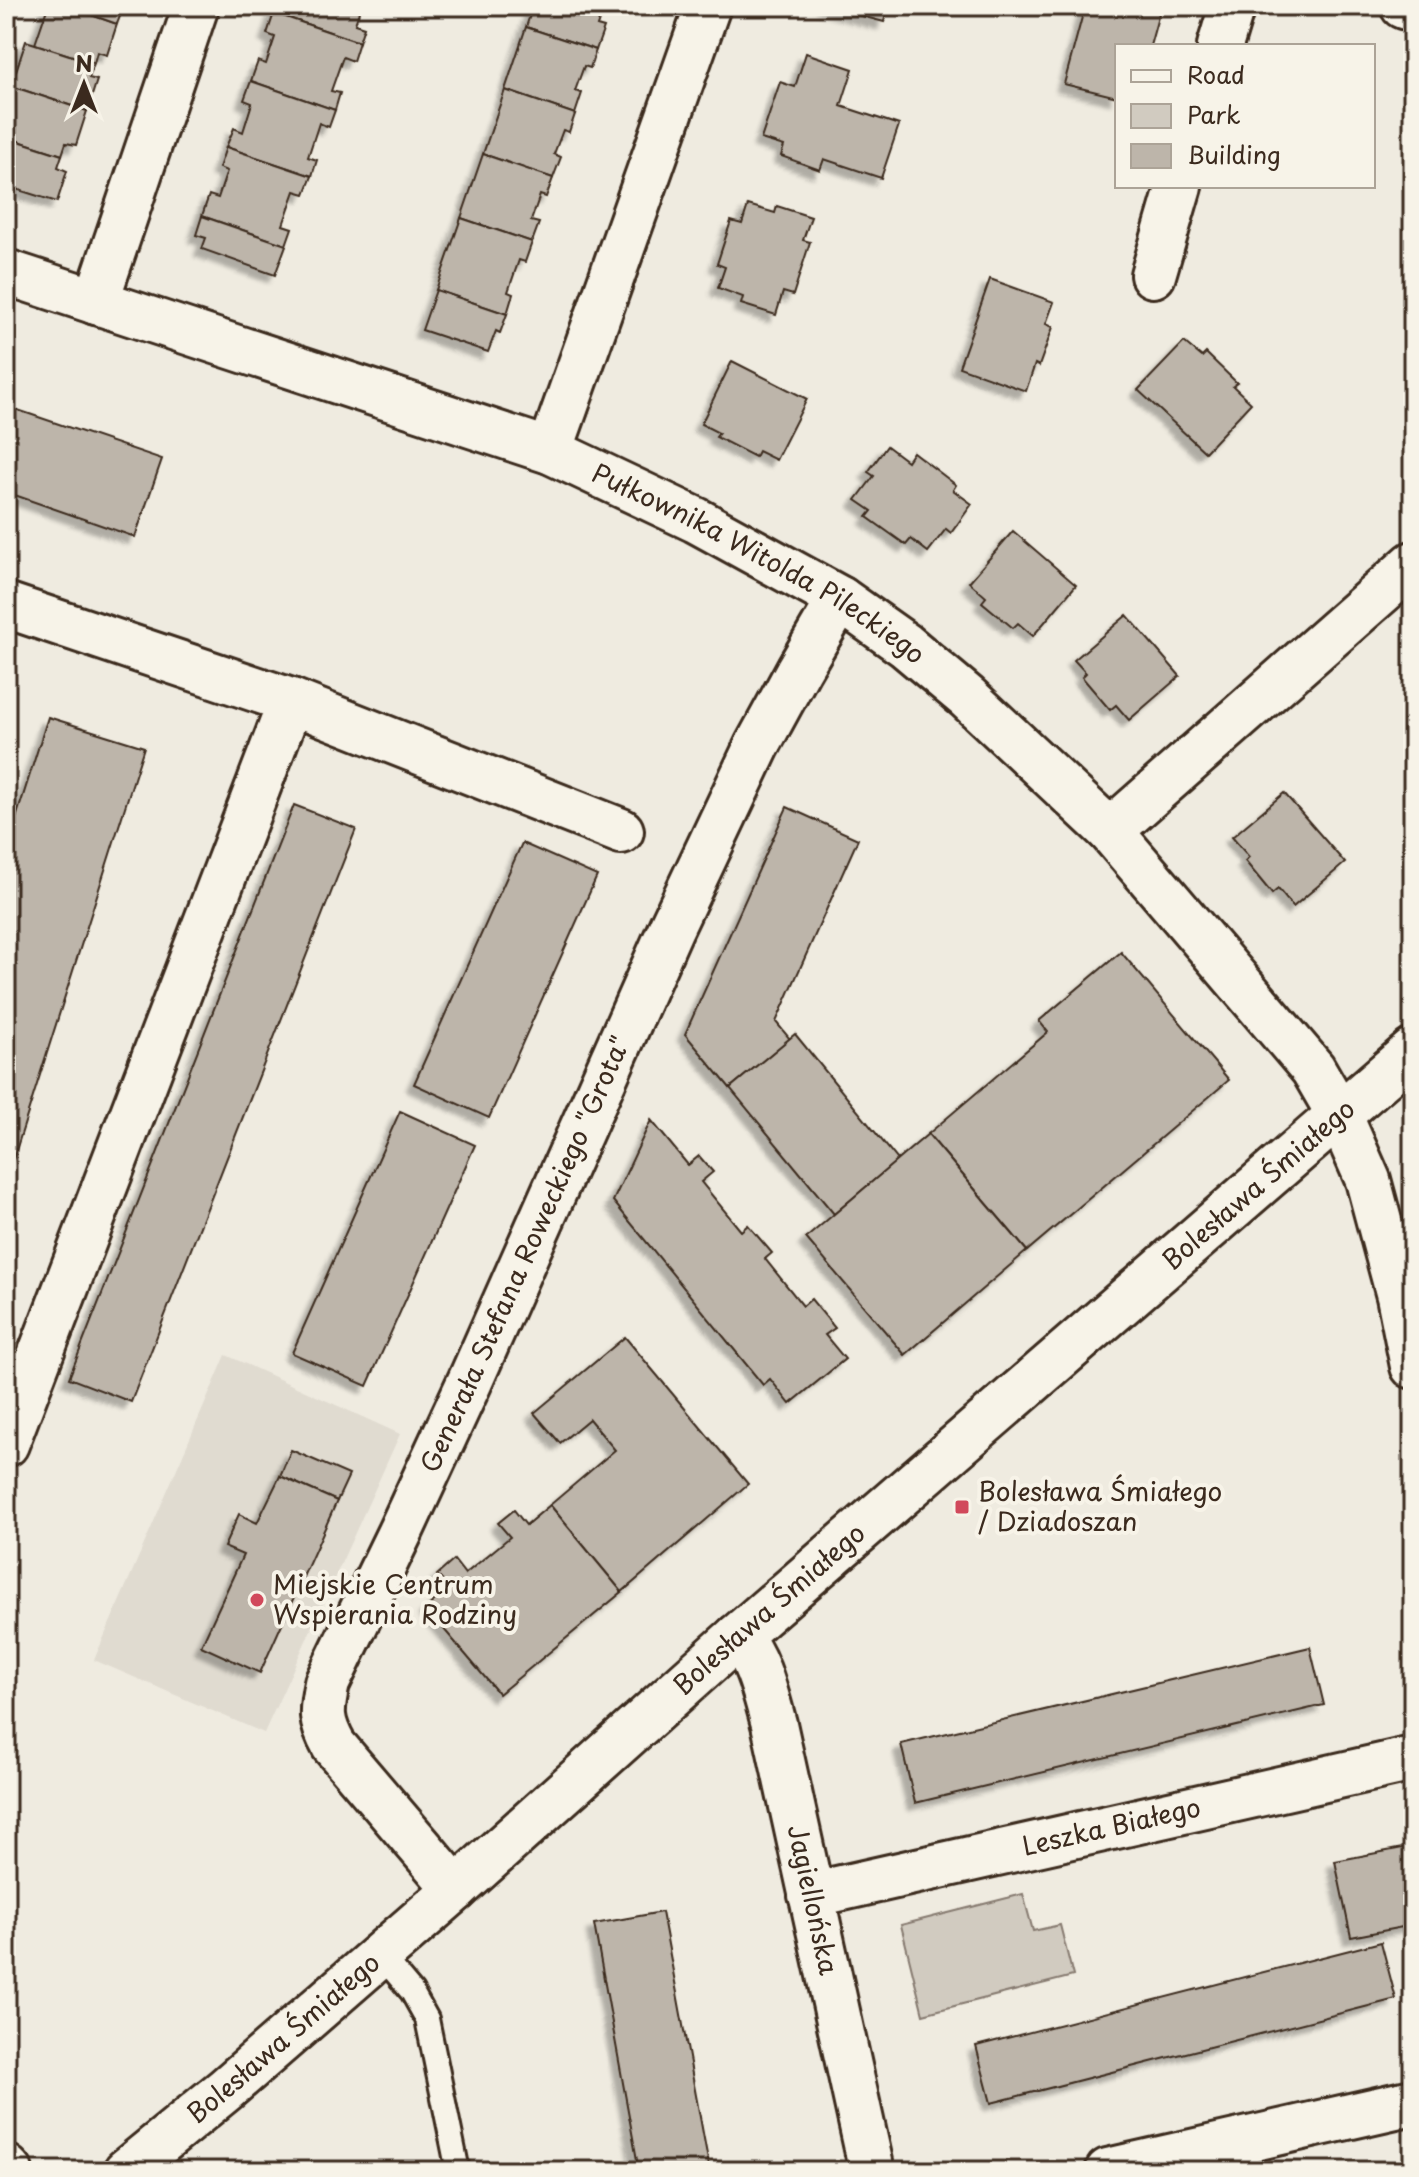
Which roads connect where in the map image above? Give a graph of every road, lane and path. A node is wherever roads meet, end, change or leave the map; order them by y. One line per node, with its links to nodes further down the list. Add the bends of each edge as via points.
1 (196, 6): 10 (street)
2 (708, 6): 11 (street)
3 (1232, 6): 6 (street)
4 (1403, 6): 5 (street)
5 (1413, 9)
6 (1221, 44)
7 (1178, 188): 9 (street)
8 (6, 272): 10 (street, Pułkownika Witolda Pileckiego)
9 (1153, 275)
10 (96, 302): 11 (street, Pułkownika Witolda Pileckiego)
11 (550, 451): 13 (street, Pułkownika Witolda Pileckiego, via 696,520)
12 (1413, 564): 17 (street)
13 (840, 599): 17 (street, Pułkownika Witolda Pileckiego, via 967,697); 25 (street, Generała Stefana Roweckiego "Grota", via 757,746 697,872 470,1381 327,1683 325,1729 334,1746)
14 (6, 605): 15 (street)
15 (291, 701): 16 (street); 22 (street)
16 (621, 831)
17 (1110, 831): 19 (street, Pułkownika Witolda Pileckiego, via 1298,1049)
18 (1413, 1051): 19 (street, Bolesława Śmiałego)
19 (1339, 1114): 20 (street, Pułkownika Witolda Pileckiego); 23 (street, Bolesława Śmiałego)
20 (1400, 1242): 21 (street, Pułkownika Witolda Pileckiego)
21 (1413, 1366)
22 (6, 1444)
23 (738, 1636): 25 (street, Bolesława Śmiałego); 26 (street, Jagiellońska, via 760,1675 774,1724)
24 (1413, 1759): 26 (street, Leszka Białego)
25 (456, 1889): 27 (street, Bolesława Śmiałego)
26 (811, 1895): 31 (street, Jagiellońska)
27 (380, 1954): 29 (street, Bolesława Śmiałego); 30 (lane, via 427,2019)
28 (1413, 2102): 32 (street)
29 (126, 2171)
30 (458, 2171)
31 (872, 2171)
32 (1108, 2171)

